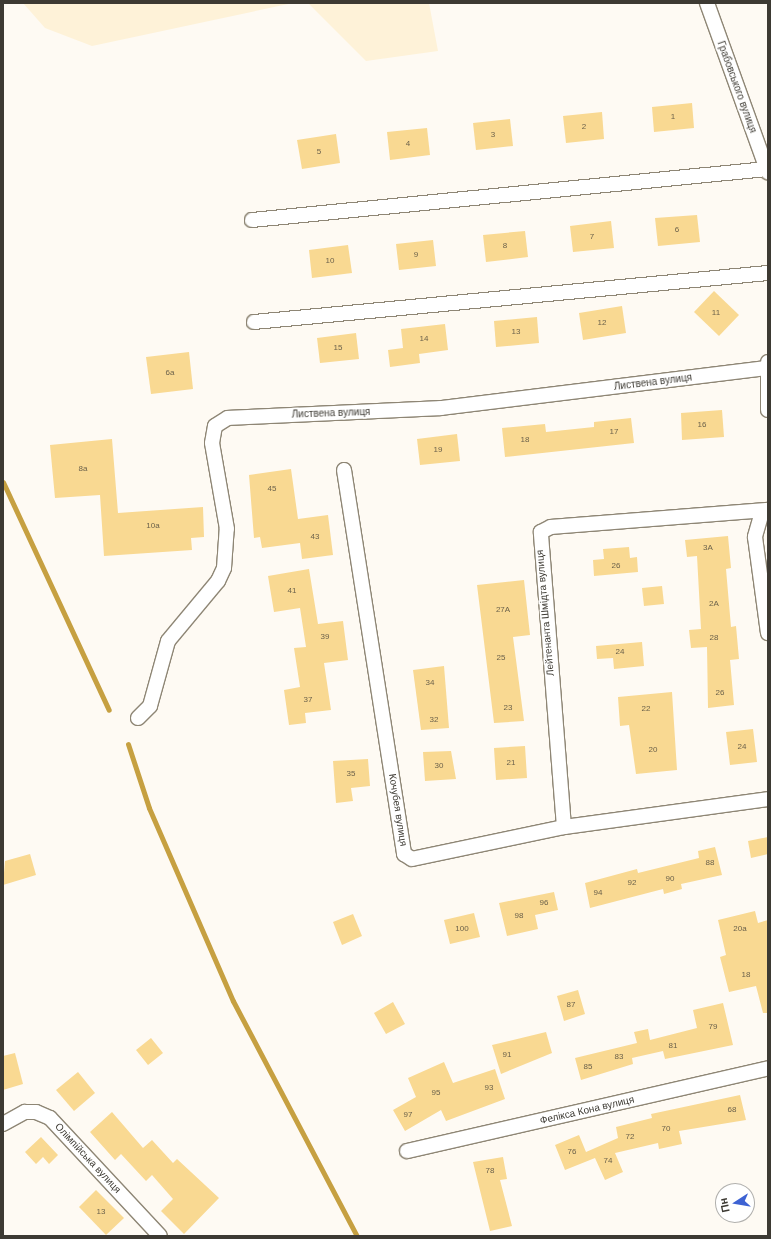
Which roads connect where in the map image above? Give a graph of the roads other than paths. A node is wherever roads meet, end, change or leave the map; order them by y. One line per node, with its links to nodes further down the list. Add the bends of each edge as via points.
1 (707, 3): 2 (street, Грабовського вулиця)
2 (768, 170): 3 (street)
3 (252, 220)
4 (768, 273): 5 (street)
5 (254, 322)
6 (767, 365): 7 (street); 11 (street, Листвена вулиця, via 441,408 228,418 215,426 212,443 227,529 224,568 218,581 168,641 150,706)
7 (768, 410)
8 (344, 470): 13 (street, Кочубея вулиця, via 404,854 412,859)
9 (765, 511): 10 (street, via 755,537); 13 (street, Лейтенанта Шмідта вулиця, via 550,527 541,532)
10 (768, 634)
11 (138, 718)
12 (768, 799): 13 (street, Кочубея вулиця)
13 (564, 827)
14 (768, 1068): 16 (street, Фелікса Кона вулиця)
15 (3, 1124): 17 (street, Олімпійська вулиця, via 25,1112 36,1112 50,1118)
16 (407, 1151)
17 (160, 1236)

